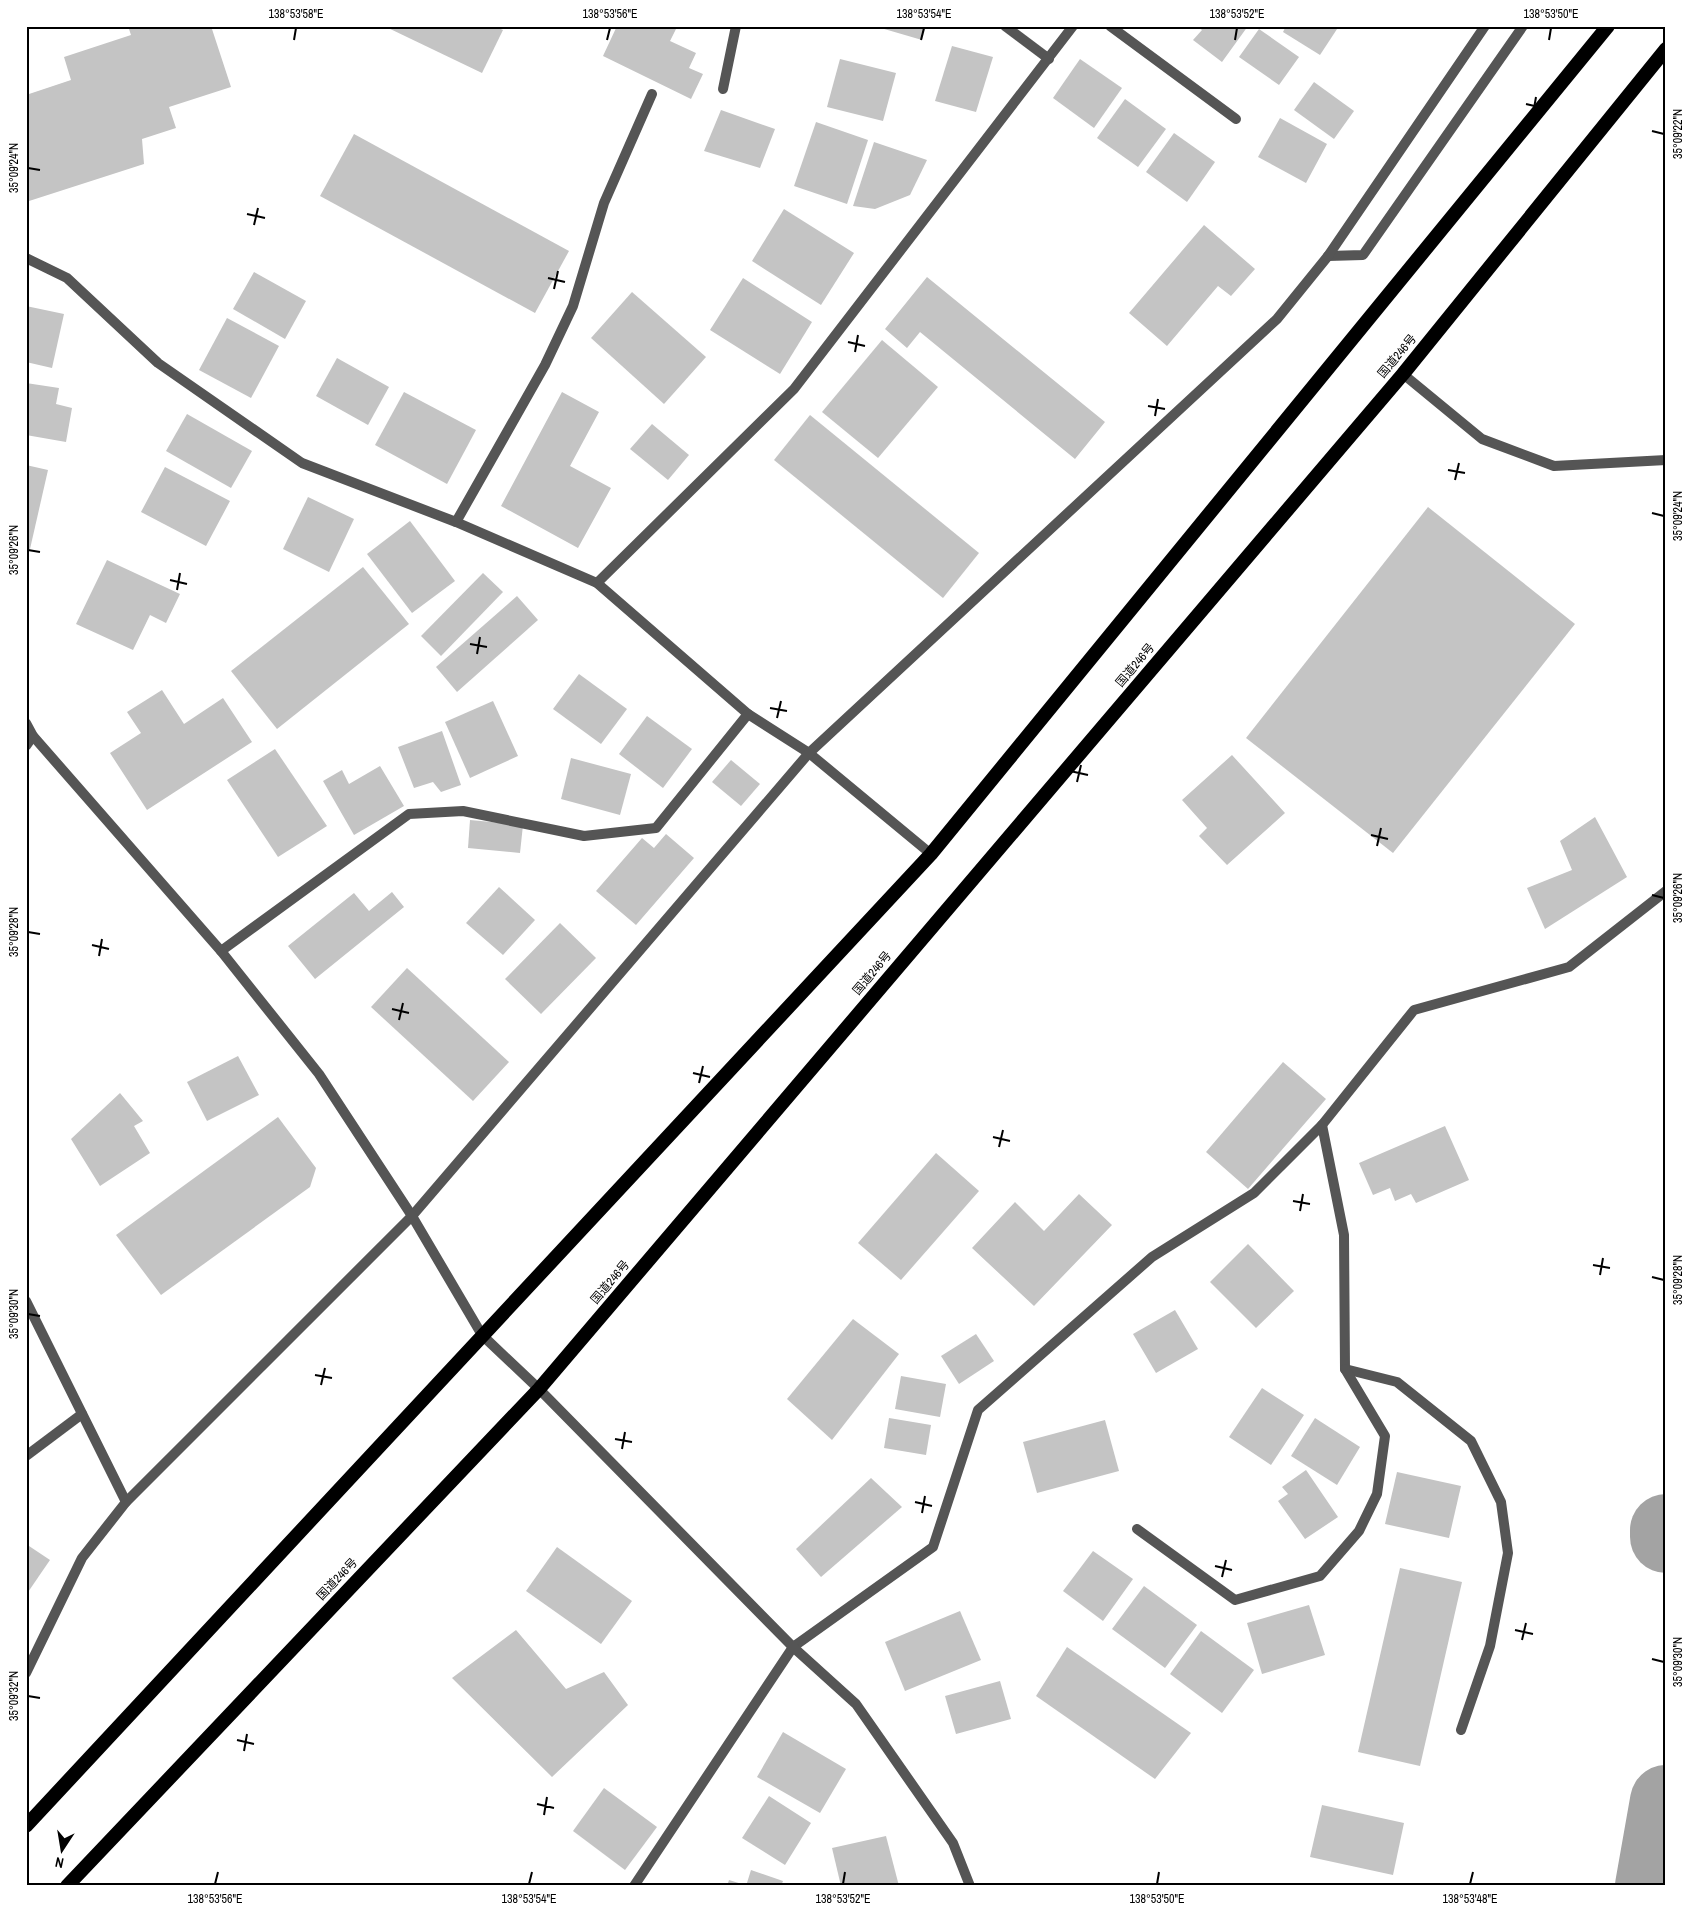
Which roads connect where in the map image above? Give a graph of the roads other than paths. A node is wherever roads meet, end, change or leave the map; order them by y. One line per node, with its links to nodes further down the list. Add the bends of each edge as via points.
1 (736, 26): 10 (street)
2 (1005, 26): 9 (street)
3 (1073, 26): 9 (street)
4 (1110, 26): 12 (street)
5 (1485, 26): 13 (street)
6 (1523, 26): 13 (street, via 1363,255)
7 (1608, 26): 24 (highway)
8 (1666, 49): 15 (highway, 国道246号)
9 (1049, 59): 18 (street, via 794,389)
10 (723, 89)
11 (652, 94): 17 (street, via 604,203 573,306 545,364)
12 (1236, 120)
13 (1328, 256): 23 (street, via 1277,319)
14 (26, 258): 17 (street, via 68,278 158,363 302,464)
15 (1403, 374): 16 (street, via 1482,439 1554,466); 32 (highway, 国道246号)
16 (1666, 460)
17 (456, 522): 18 (street)
18 (597, 582): 19 (street)
19 (748, 714): 23 (street); 26 (street, via 656,828 584,836 463,810 409,814)
20 (26, 722): 21 (street)
21 (33, 736): 22 (street); 26 (street)
22 (26, 746)
23 (809, 753): 24 (street); 28 (street)
24 (931, 854): 30 (highway)
25 (1666, 891): 27 (street, via 1569,967 1414,1010)
26 (221, 951): 28 (street, via 319,1074)
27 (1322, 1125): 31 (street, via 1344,1234); 37 (street, via 1254,1193 1152,1257 978,1410 933,1547)
28 (412, 1216): 30 (street); 35 (street)
29 (26, 1300): 33 (street)
30 (482, 1335): 32 (street); 40 (highway)
31 (1345, 1369): 36 (street, via 1385,1436 1377,1494 1359,1531 1320,1576 1234,1600); 39 (street, via 1397,1382 1471,1441 1501,1502 1508,1553 1490,1646)
32 (539, 1388): 37 (street); 41 (highway, 国道246号)
33 (82, 1414): 34 (street); 35 (street)
34 (26, 1456)
35 (126, 1502): 38 (street, via 82,1558)
36 (1137, 1529)
37 (793, 1647): 42 (street); 43 (street, via 856,1704 953,1842)
38 (26, 1673)
39 (1460, 1730)
40 (26, 1826)
41 (67, 1886)
42 (634, 1886)
43 (970, 1886)

